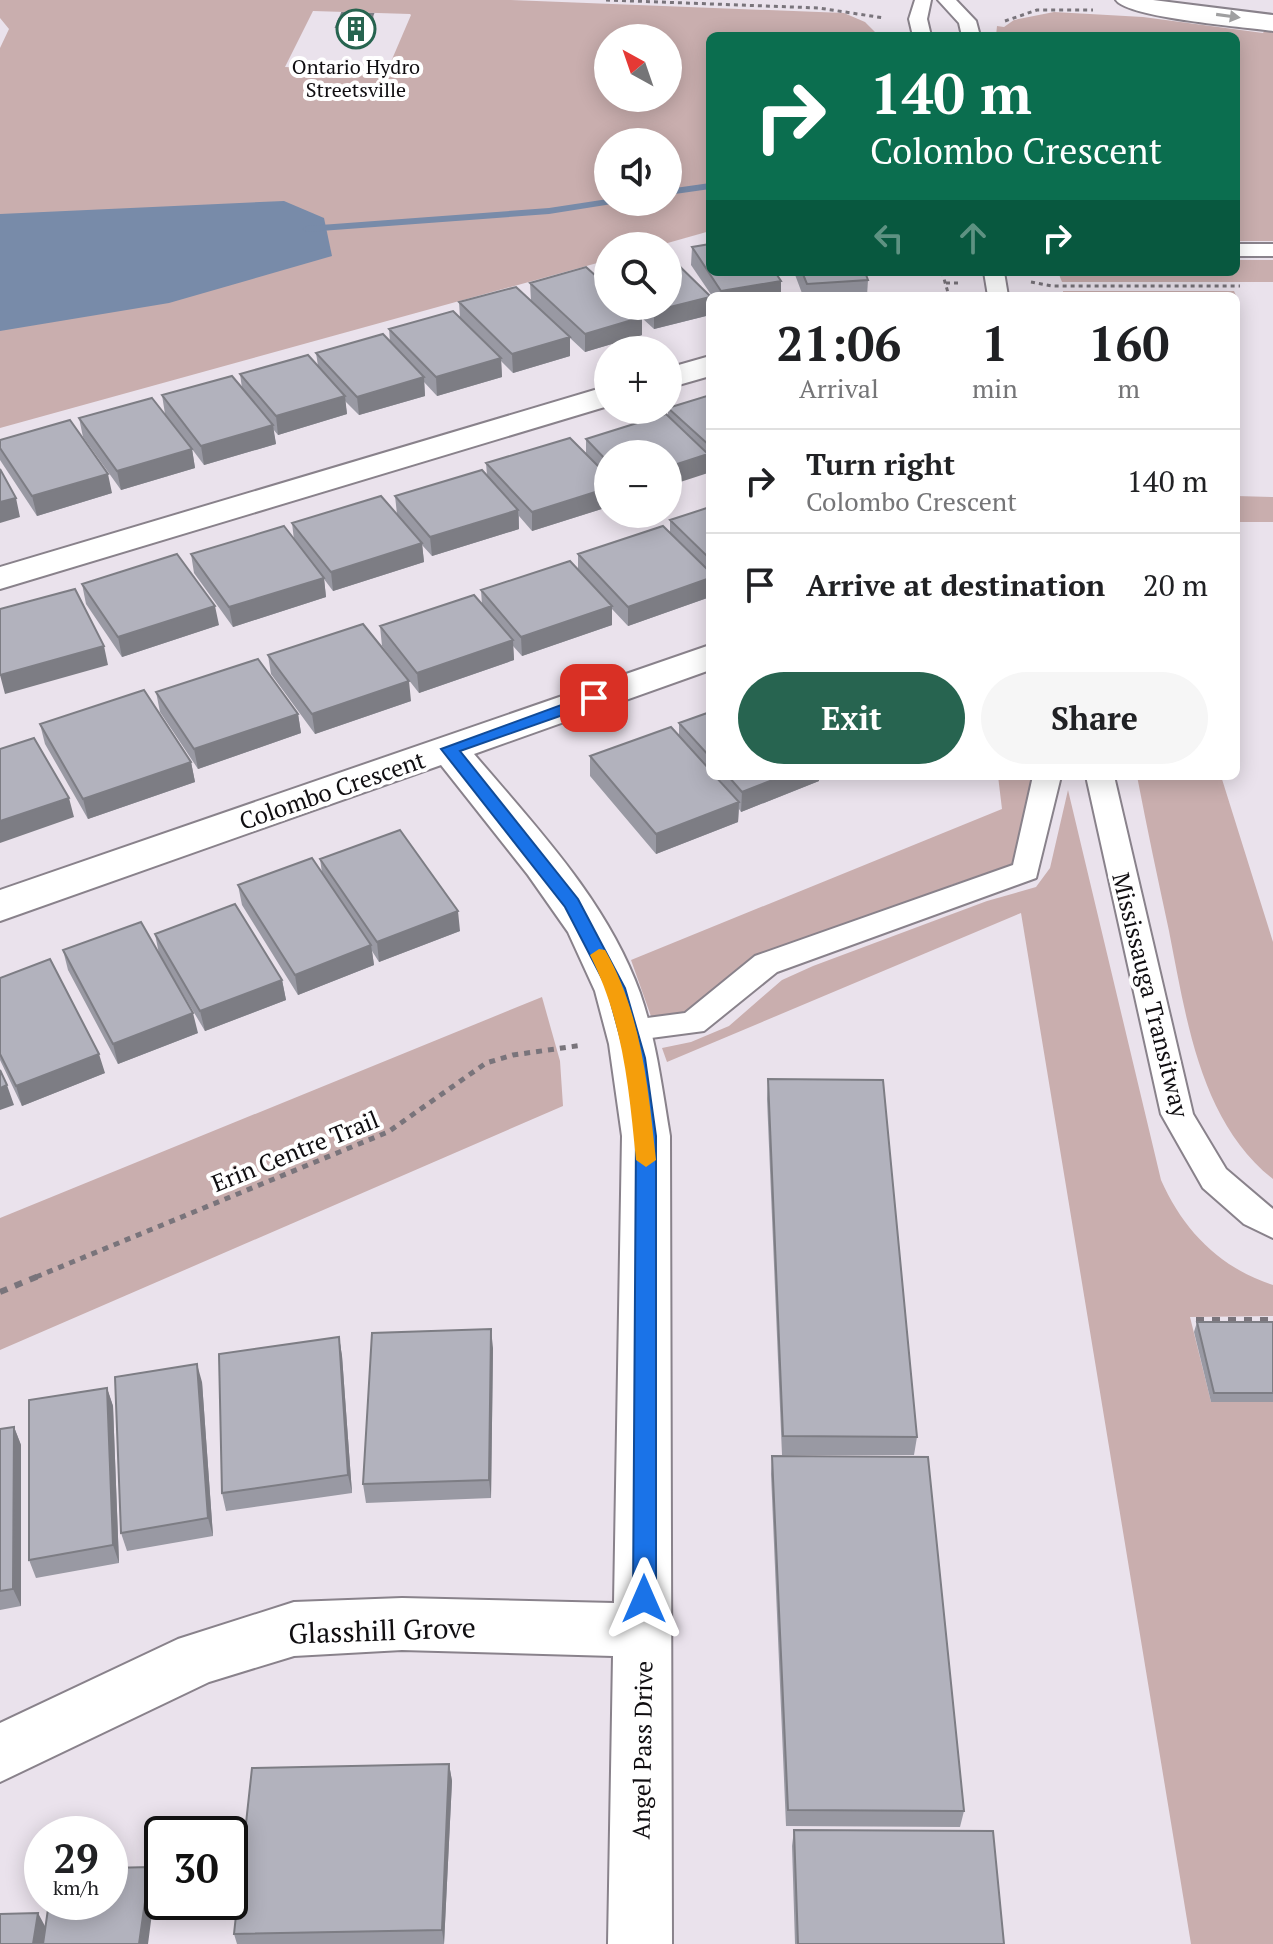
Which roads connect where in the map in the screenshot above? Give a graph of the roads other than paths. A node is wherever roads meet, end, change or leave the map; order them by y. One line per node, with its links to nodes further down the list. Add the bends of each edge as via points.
1 (923, 0): 5 (lane)
2 (946, 0): 6 (lane, via 967,21)
3 (1128, 0): 4 (main road, one-way to 4)
4 (1273, 23)
5 (921, 32)
6 (970, 32)
7 (1240, 250): 8 (lane)
8 (1273, 250)
9 (706, 367): 10 (main road)
10 (682, 374)
11 (594, 400): 12 (main road)
12 (0, 578)
13 (706, 658): 14 (main road, Colombo Crescent)
14 (449, 749): 17 (main road, Colombo Crescent); 18 (main road, Angel Pass Drive, via 572,904 616,988)
15 (1046, 780): 18 (lane, via 1026,871 766,964 693,1023)
16 (1101, 780): 19 (lane, Mississauga Transitway, via 1177,1114 1196,1157 1226,1191)
17 (0, 906)
18 (612, 1037): 20 (main road, Angel Pass Drive, via 646,1136)
19 (1273, 1225)
20 (644, 1630): 21 (main road, Glasshill Grove, via 402,1624 294,1629 198,1658); 22 (main road, Angel Pass Drive)
21 (0, 1753)
22 (640, 1944)

